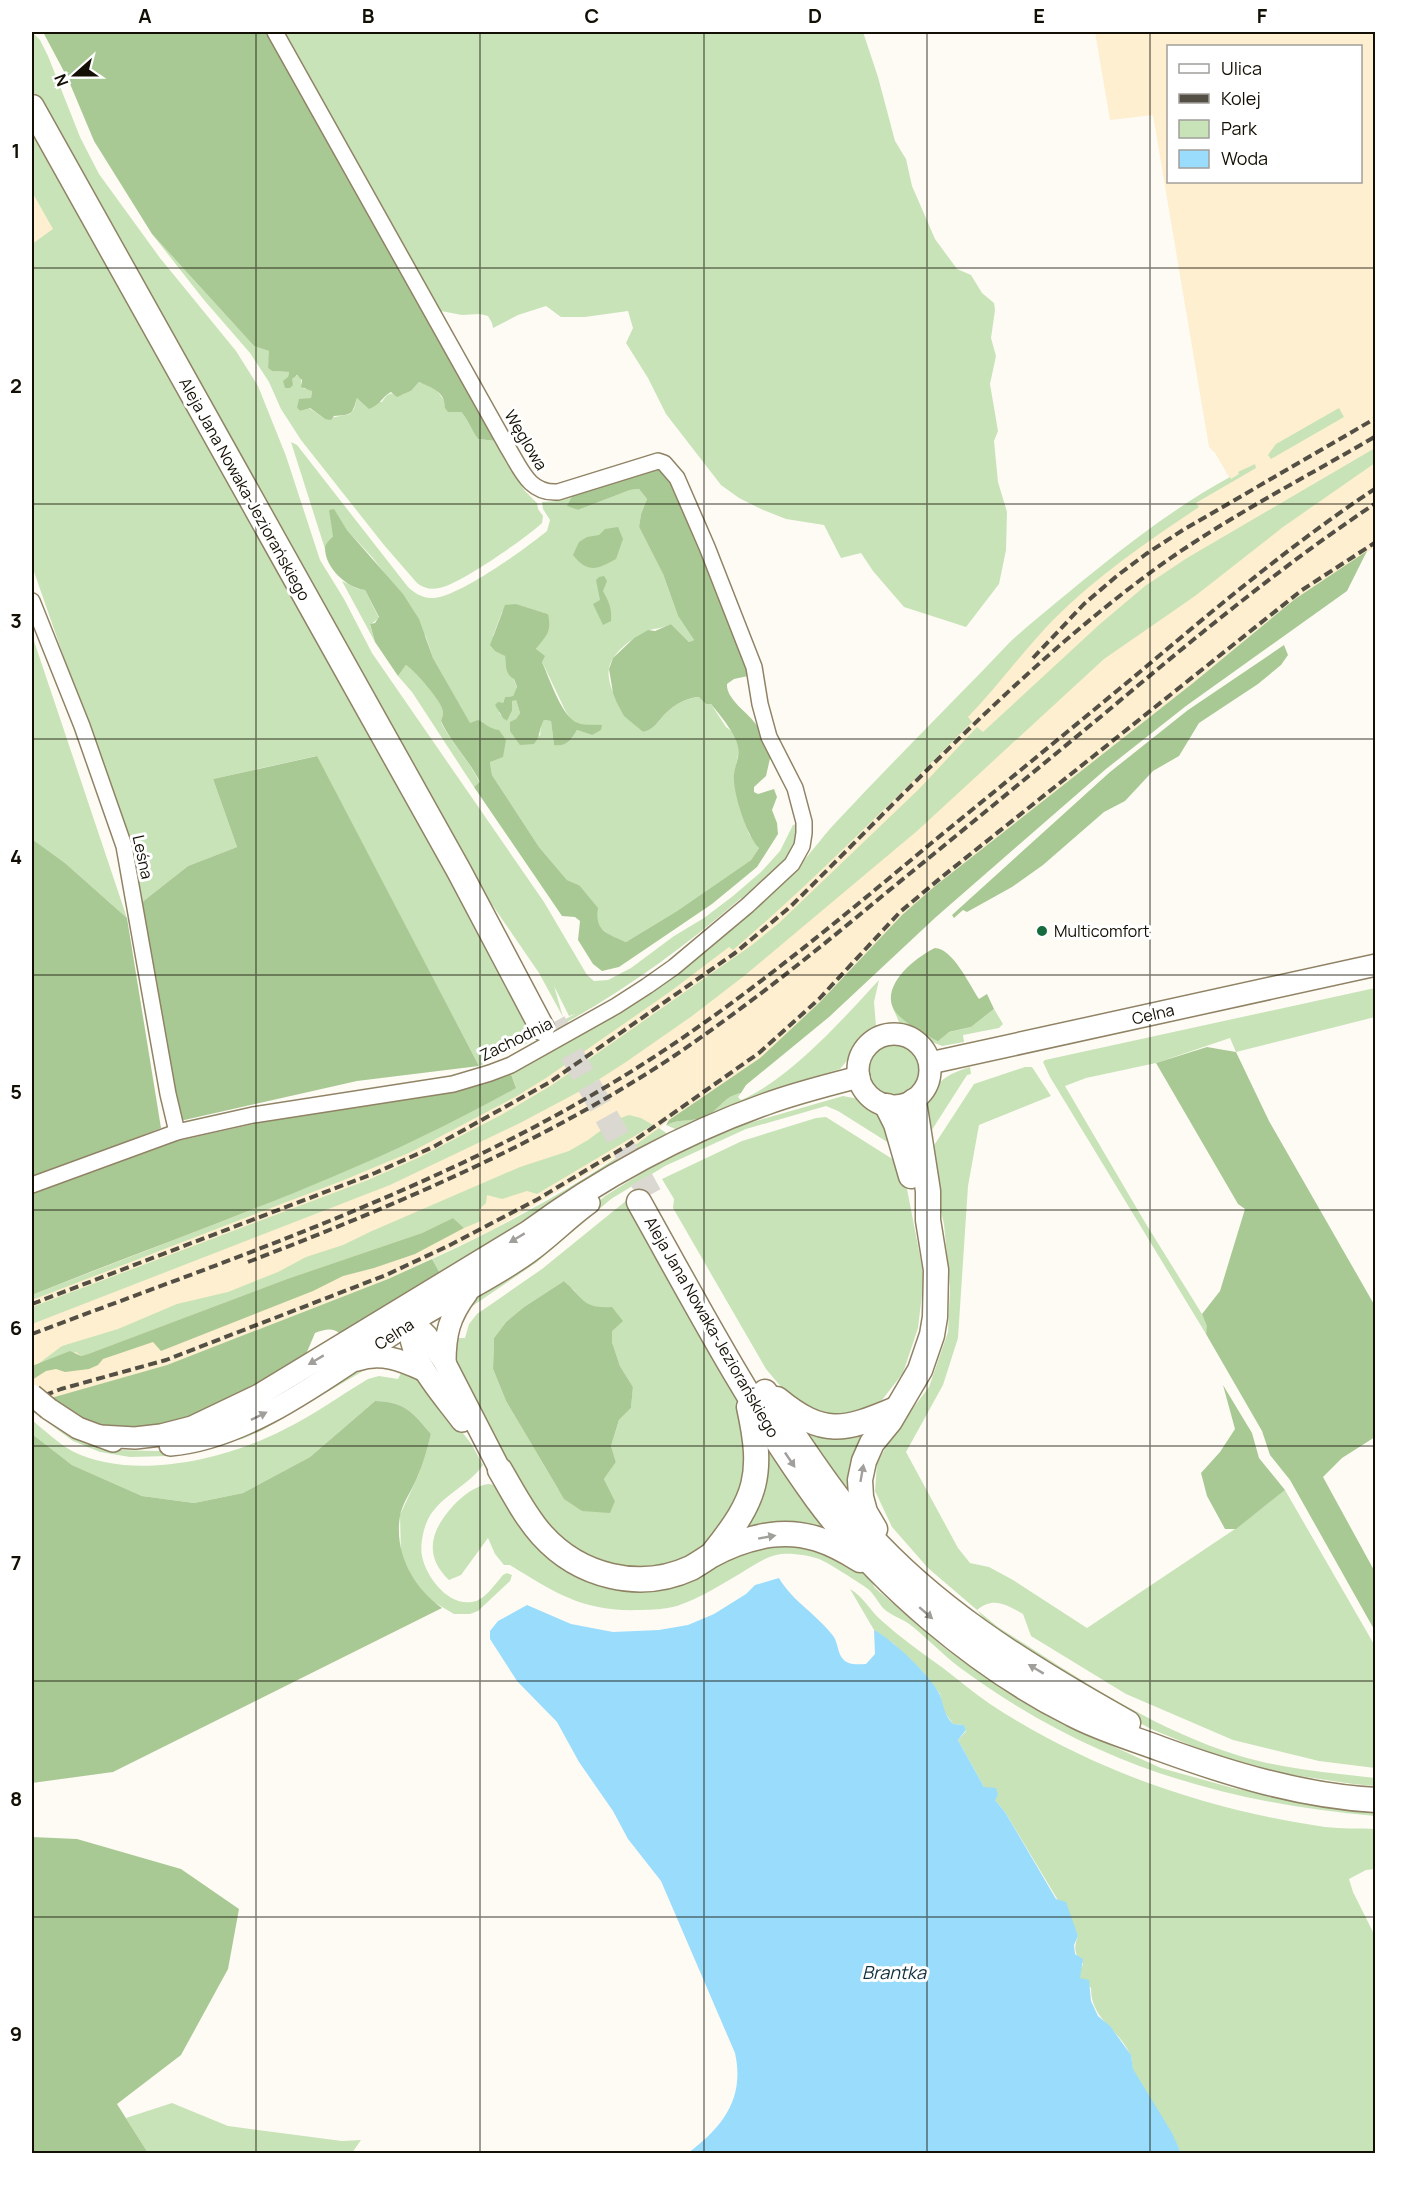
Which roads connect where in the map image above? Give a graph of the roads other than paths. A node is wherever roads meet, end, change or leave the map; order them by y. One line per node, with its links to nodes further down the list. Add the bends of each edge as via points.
1 (275, 32): 4 (street, Węglowa, via 532,485 542,492 558,492 658,461 677,478 754,668 769,736 795,788 804,822)
2 (32, 107): 6 (main road, Aleja Jana Nowaka-Jeziorańskiego)
3 (32, 602): 11 (street, Leśna, via 82,726 124,846)
4 (804, 840): 11 (street, Zachodnia, via 792,864 773,884 674,967 616,1006 511,1065 453,1084 253,1115)
5 (1376, 965): 7 (street, Celna)
6 (548, 1025)
7 (930, 1063): 8 (street, via 912,1038 885,1034 863,1050); 9 (street, via 927,1087)
8 (859, 1077): 10 (street, via 866,1093); 12 (street, Celna, via 766,1104)
9 (914, 1101): 10 (street); 15 (main road, via 928,1191)
10 (887, 1106): 15 (main road)
11 (177, 1132): 13 (street, Zachodnia)
12 (660, 1151): 16 (street, Celna, via 530,1252); 17 (street, Celna, one-way to 17, via 565,1204 529,1231)
13 (32, 1185)
14 (644, 1198): 23 (main road, Aleja Jana Nowaka-Jeziorańskiego)
15 (928, 1220): 25 (main road, via 936,1270 934,1326 920,1370)
16 (469, 1290): 18 (street, Celna); 21 (street, via 447,1329)
17 (429, 1292): 18 (street, via 411,1312); 19 (street, Celna)
18 (408, 1324): 19 (street, via 386,1323); 20 (street, Celna); 21 (street, via 428,1336); 22 (street)
19 (366, 1330): 26 (street, Celna, one-way to 26, via 259,1395 192,1427 161,1436)
20 (353, 1361): 22 (street, via 381,1356); 26 (street, Celna, one-way to 20, via 142,1447 205,1439 272,1410)
21 (445, 1363): 27 (street)
22 (423, 1370): 27 (street)
23 (753, 1389): 25 (main road, via 813,1423 848,1427); 28 (main road, via 757,1443 751,1494 739,1520); 29 (main road, Aleja Jana Nowaka-Jeziorańskiego, via 819,1501)
24 (32, 1395): 26 (street, Celna, bridge, via 65,1421)
25 (896, 1409): 29 (main road, one-way to 25, via 865,1512 860,1480 872,1443)
26 (100, 1436)
27 (496, 1465): 28 (main road, via 541,1534 572,1561 596,1572 635,1580 661,1578 691,1568)
28 (711, 1555): 29 (main road, one-way to 29, via 770,1535 796,1534 829,1542)
29 (890, 1569): 30 (main road, Aleja Jana Nowaka-Jeziorańskiego, via 1016,1658 1210,1767 1292,1788)
30 (1376, 1800)

